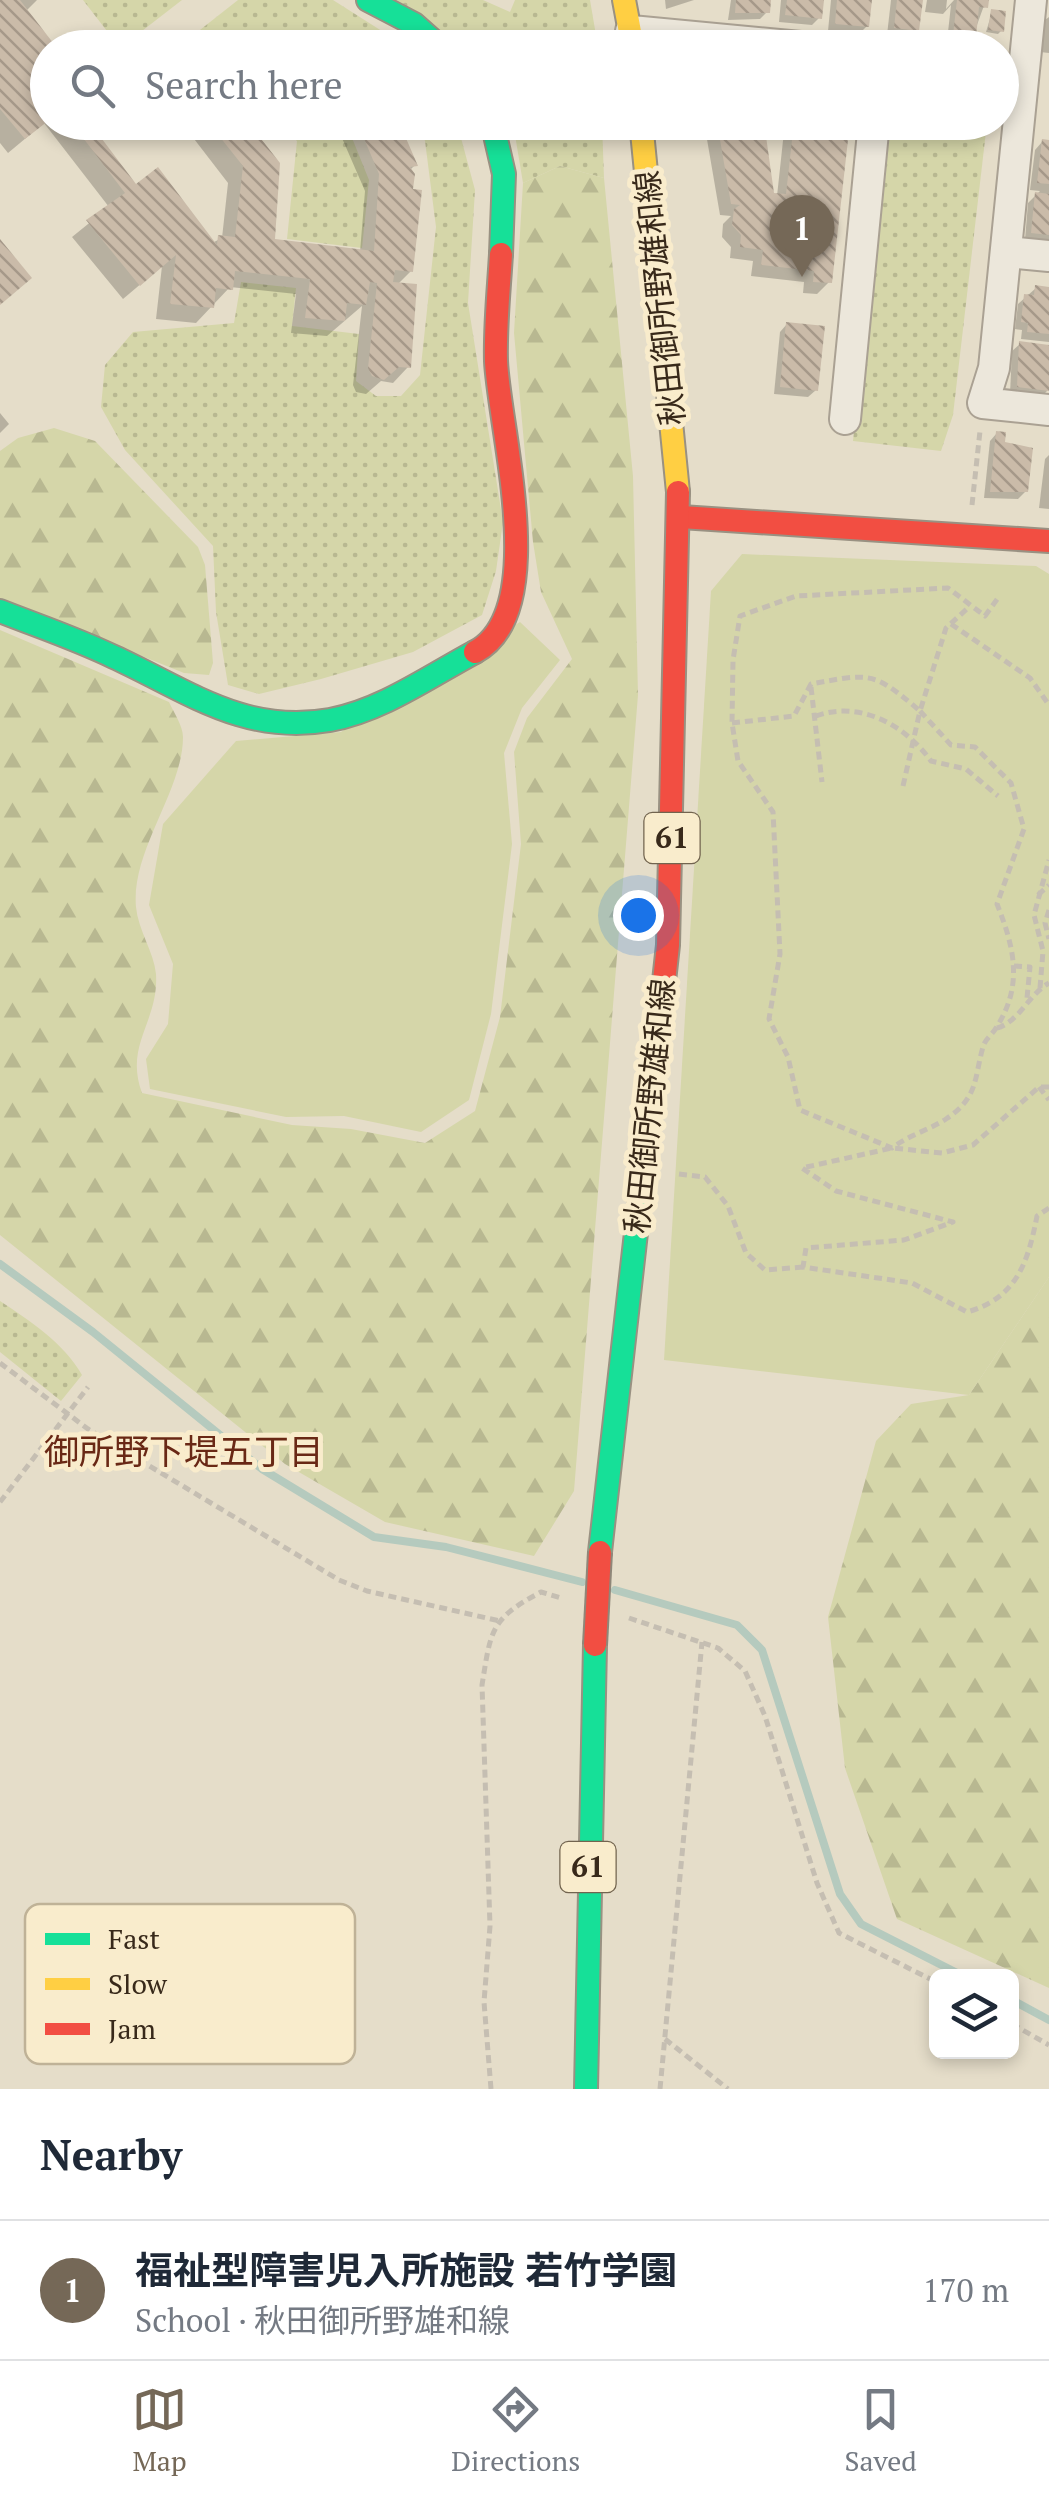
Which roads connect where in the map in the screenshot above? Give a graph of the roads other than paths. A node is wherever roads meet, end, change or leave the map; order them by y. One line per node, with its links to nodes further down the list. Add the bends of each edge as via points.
1 (368, 0): 4 (main road)
2 (624, 0): 5 (main road)
3 (1031, 0): 6 (street)
4 (420, 30)
5 (630, 30)
6 (1019, 44)
7 (1019, 77): 8 (street)
8 (1035, 106): 12 (street)
9 (496, 140): 18 (main road, via 504,174 496,360 518,537 509,612 483,648 379,703 331,720 266,724 196,700 111,655)
10 (643, 140): 16 (main road, 秋田御所野雄和線 / 61)
11 (872, 140): 15 (street)
12 (1007, 252): 13 (street); 14 (street, via 994,368 983,403)
13 (1049, 256)
14 (1049, 410)
15 (844, 420)
16 (681, 517): 17 (main road); 19 (main road, 秋田御所野雄和線 / 61, bridge, via 668,945 600,1552)
17 (1049, 541)
18 (0, 611)
19 (586, 2089)

